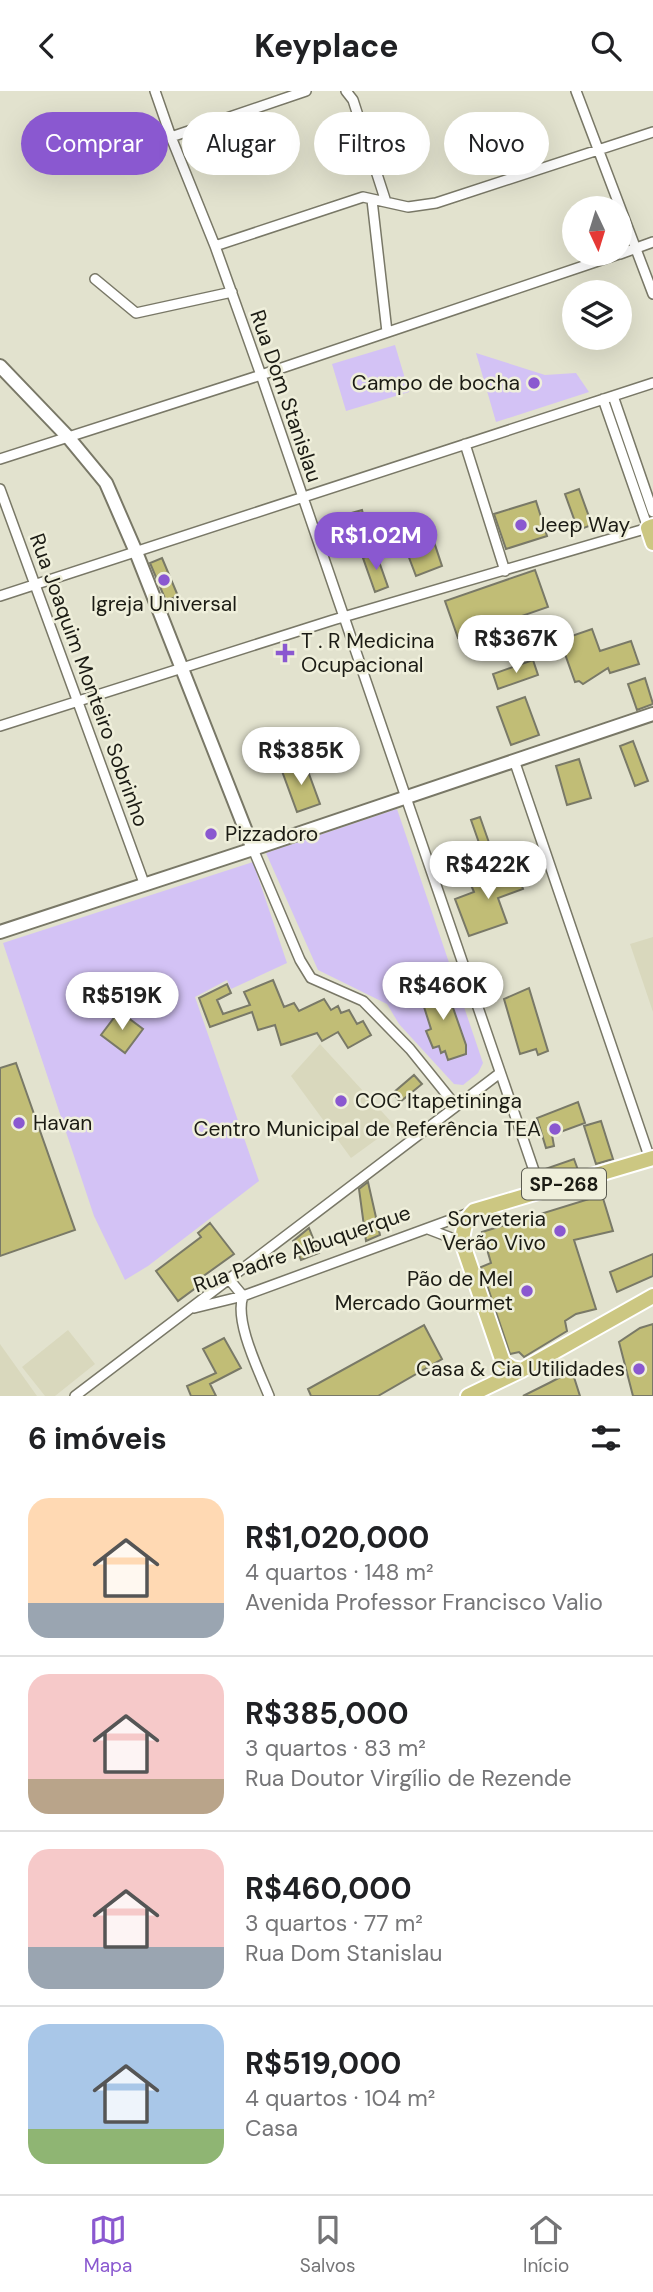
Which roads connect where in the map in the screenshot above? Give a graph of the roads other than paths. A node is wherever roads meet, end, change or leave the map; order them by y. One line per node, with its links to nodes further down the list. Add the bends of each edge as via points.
1 (155, 91): 6 (street, Rua Dom Stanislau)
2 (306, 91): 6 (street)
3 (346, 91): 9 (street, via 353,100)
4 (576, 91): 7 (street)
5 (653, 132): 7 (street)
6 (171, 137): 11 (street, Rua Dom Stanislau)
7 (600, 151): 9 (street, via 436,203 408,207); 12 (street)
8 (372, 199): 9 (street); 11 (street, via 363,197); 18 (street)
9 (386, 202)
10 (653, 242): 12 (street)
11 (215, 246): 16 (street, Rua Dom Stanislau)
12 (636, 248): 13 (street); 17 (street)
13 (632, 249)
14 (583, 266): 18 (street)
15 (95, 279): 16 (street, via 136,313)
16 (232, 292): 20 (street, Rua Dom Stanislau)
17 (653, 294)
18 (387, 332): 20 (street)
19 (0, 366): 24 (main road)
20 (261, 375): 24 (street); 28 (street, Rua Dom Stanislau)
21 (653, 383): 22 (street)
22 (613, 396): 23 (street); 29 (street)
23 (603, 399): 25 (street); 30 (street)
24 (68, 437): 26 (street); 32 (main road, via 106,483)
25 (464, 444): 28 (street); 33 (street)
26 (0, 459)
27 (0, 489): 34 (street, Rua Joaquim Monteiro Sobrinho)
28 (302, 497): 32 (street); 36 (street, Rua Dom Stanislau)
29 (653, 512)
30 (650, 527): 31 (main road); 33 (street)
31 (653, 543)
32 (136, 552): 34 (street); 37 (main road)
33 (505, 571): 36 (street)
34 (35, 585): 35 (street); 38 (street, Rua Joaquim Monteiro Sobrinho)
35 (0, 596)
36 (343, 617): 37 (street); 42 (street, Rua Dom Stanislau)
37 (182, 668): 38 (street); 43 (main road)
38 (78, 701): 40 (street); 44 (street, Rua Joaquim Monteiro Sobrinho)
39 (653, 714): 41 (main road)
40 (0, 726)
41 (514, 760): 42 (main road); 48 (street)
42 (405, 797): 43 (main road); 46 (street, Rua Dom Stanislau)
43 (253, 849): 44 (main road); 47 (street, via 311,978 363,1001)
44 (144, 883): 45 (main road)
45 (0, 932)
46 (500, 1073): 47 (street); 49 (street, Rua Dom Stanislau)
47 (456, 1106): 53 (street)
48 (651, 1158): 49 (main road, Rua Padre Albuquerque / SP-268)
49 (541, 1191): 50 (main road, Rua Padre Albuquerque / SP-268)
50 (474, 1211): 51 (street, Rua Padre Albuquerque); 52 (main road)
51 (428, 1229): 52 (street, Rua Padre Albuquerque); 54 (street, Rua Padre Albuquerque)
52 (462, 1242): 57 (main road)
53 (228, 1278): 54 (street); 56 (street)
54 (243, 1296): 56 (street, Rua Padre Albuquerque); 62 (street, via 242,1316)
55 (653, 1296): 58 (main road)
56 (189, 1309): 61 (street)
57 (503, 1361): 58 (main road); 59 (main road)
58 (522, 1370): 59 (main road); 60 (main road)
59 (505, 1378): 60 (main road)
60 (491, 1392): 63 (main road)
61 (75, 1396)
62 (269, 1396)
63 (468, 1396)

